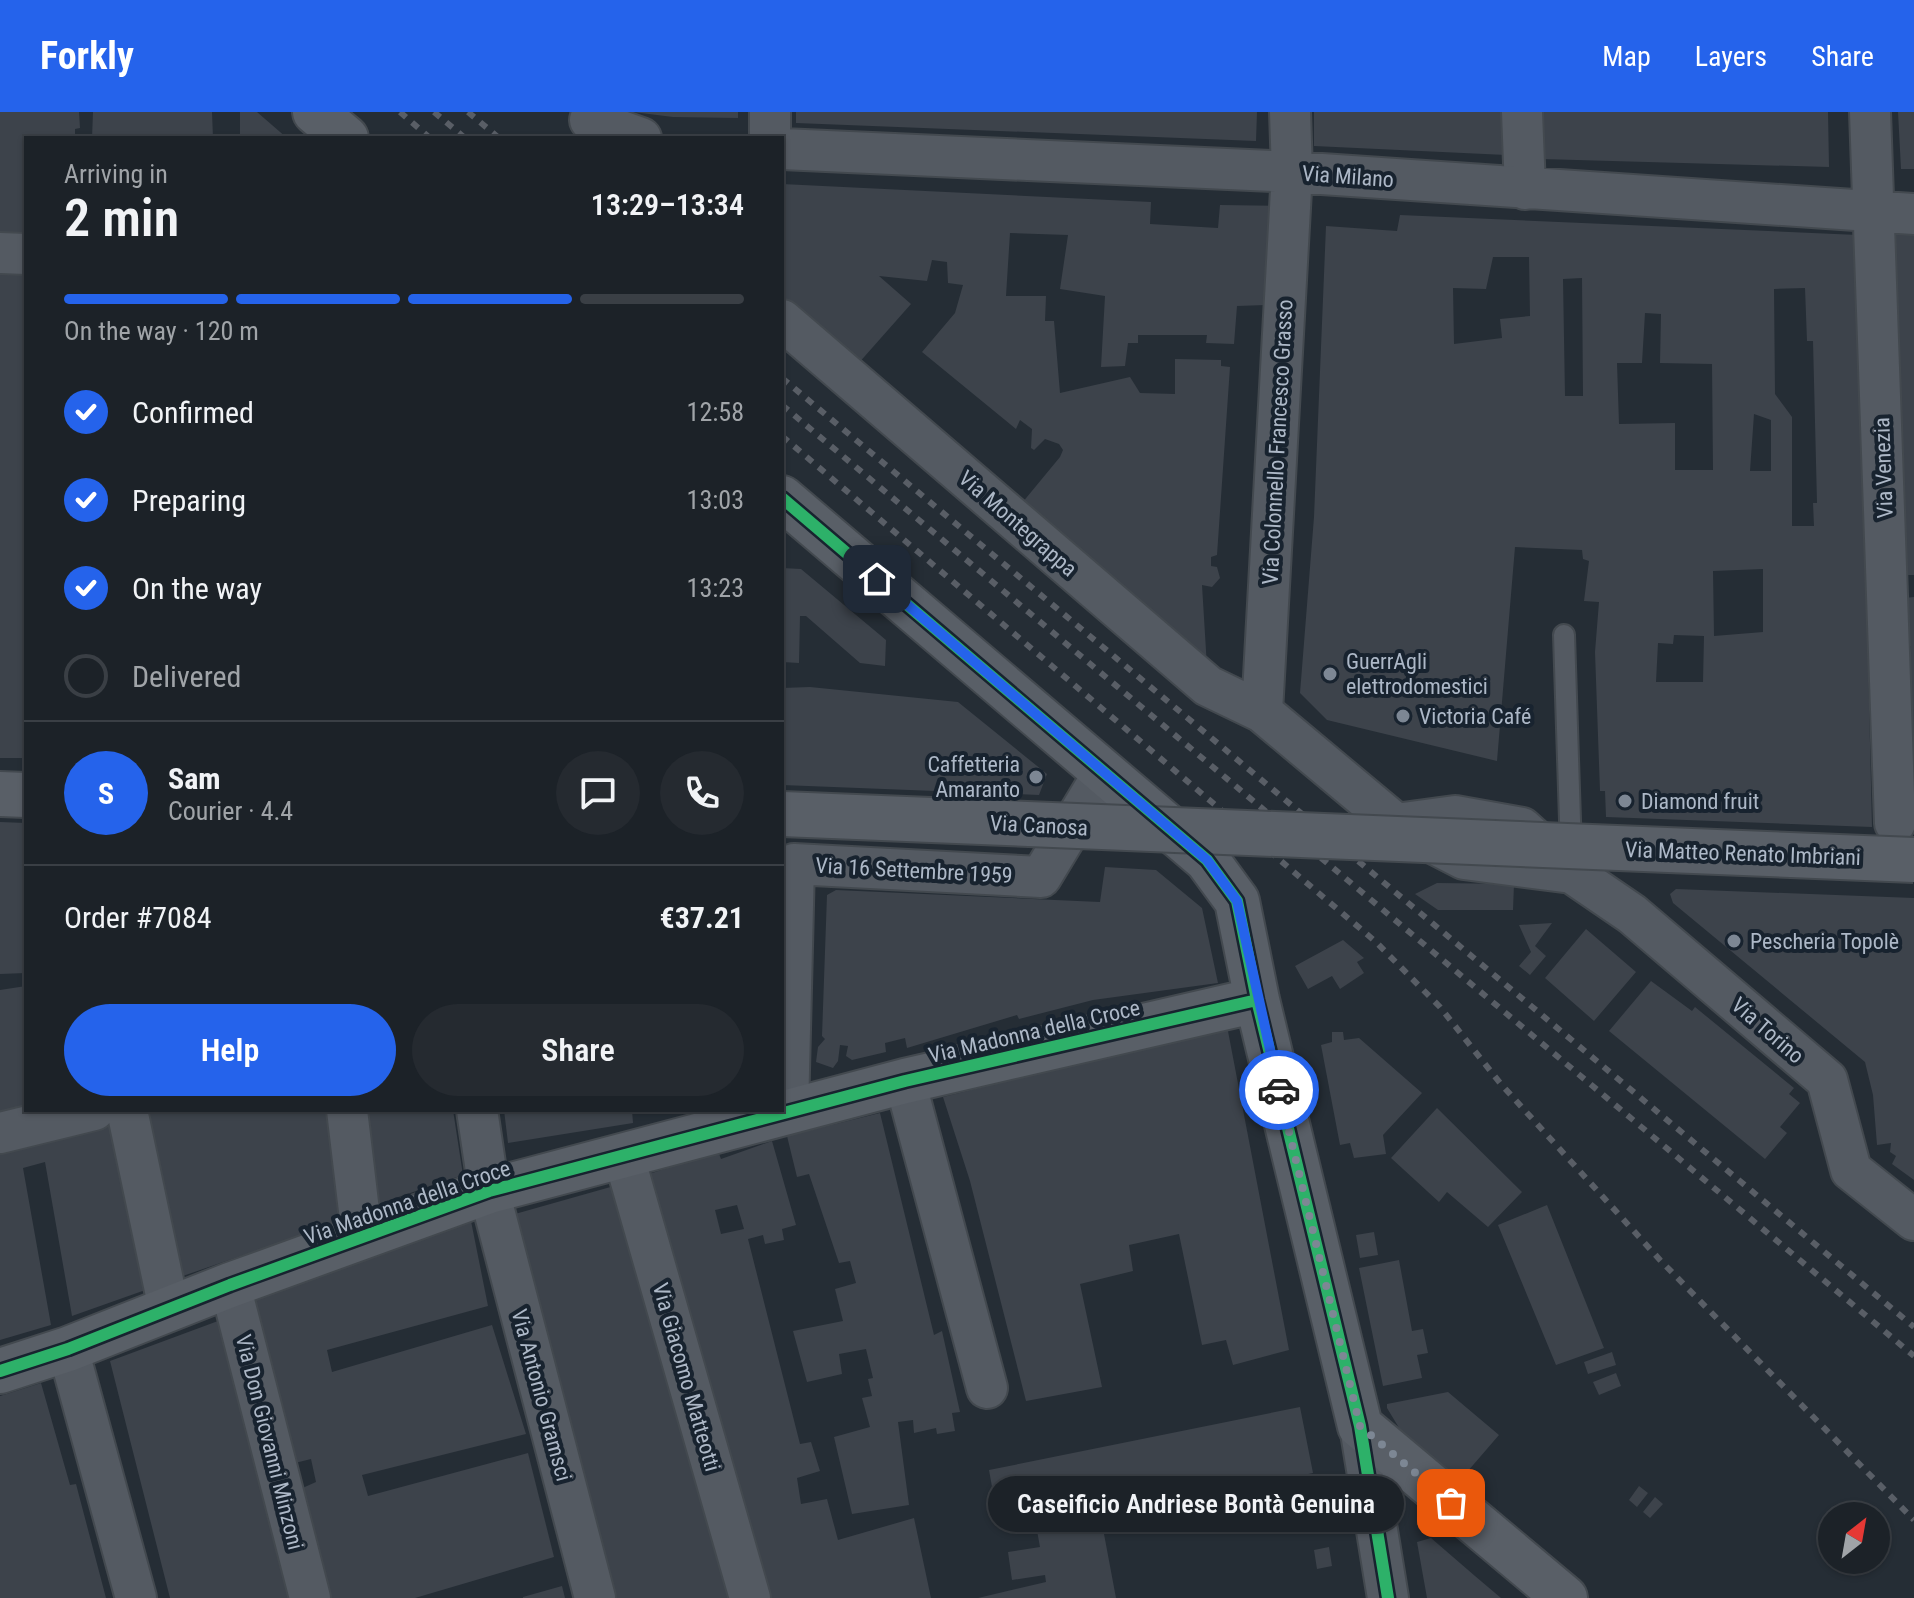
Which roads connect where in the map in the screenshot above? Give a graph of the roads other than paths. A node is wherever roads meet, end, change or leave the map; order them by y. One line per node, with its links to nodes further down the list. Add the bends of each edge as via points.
1 (315, 112): 7 (street)
2 (770, 112): 9 (street)
3 (1290, 112): 11 (street, Via Colonnello Francesco Grasso)
4 (1522, 112): 12 (street)
5 (1870, 112): 13 (street, Via Venezia)
6 (591, 120): 8 (street)
7 (344, 136)
8 (635, 136)
9 (770, 136)
10 (784, 149): 11 (street, Via Milano)
11 (1292, 172): 12 (street, Via Milano); 20 (street, Via Colonnello Francesco Grasso)
12 (1525, 189): 13 (street, Via Milano)
13 (1874, 214): 14 (street, Via Milano); 26 (street, Via Venezia)
14 (1914, 214)
15 (0, 253): 16 (street)
16 (24, 254)
17 (784, 322): 20 (street, Via Montegrappa, via 1208,686)
18 (784, 500): 21 (street)
19 (1564, 635): 27 (lane)
20 (1262, 712): 27 (street, Via Torino, via 1396,824 1455,816 1522,828)
21 (1105, 771): 28 (street, via 1207,860 1237,901); 34 (street, Via 16 Settembre 1959, via 1041,877 794,864)
22 (0, 794): 23 (street)
23 (24, 795)
24 (784, 814): 25 (street, Via Canosa, bridge)
25 (1297, 837): 26 (street, Via Matteo Renato Imbriani, bridge)
26 (1904, 842)
27 (1572, 873): 38 (street, Via Torino, via 1632,914 1827,1080 1851,1170)
28 (1257, 1000): 29 (street, Via Madonna della Croce); 45 (street)
29 (905, 1081): 34 (street, Via Madonna della Croce); 44 (street, Via Madonna della Croce)
30 (86, 1112): 35 (street)
31 (127, 1112): 41 (street)
32 (347, 1112): 39 (street)
33 (477, 1112): 37 (street, Via Antonio Gramsci)
34 (788, 1112): 36 (street, Via Madonna della Croce)
35 (0, 1133)
36 (624, 1157): 37 (street, Via Madonna della Croce); 49 (street, Via Giacomo Matteotti)
37 (489, 1191): 39 (street, Via Madonna della Croce); 48 (street, Via Antonio Gramsci)
38 (1914, 1220)
39 (362, 1236): 40 (street, Via Madonna della Croce)
40 (230, 1285): 41 (street, Via Madonna della Croce); 47 (street, Via Don Giovanni Minzoni)
41 (169, 1309): 42 (street, Via Madonna della Croce)
42 (68, 1349): 43 (street, Via Madonna della Croce); 46 (street)
43 (0, 1371)
44 (987, 1388)
45 (1360, 1426): 50 (street); 51 (street)
46 (136, 1598)
47 (310, 1598)
48 (595, 1598)
49 (750, 1598)
50 (1388, 1598)
51 (1565, 1598)

